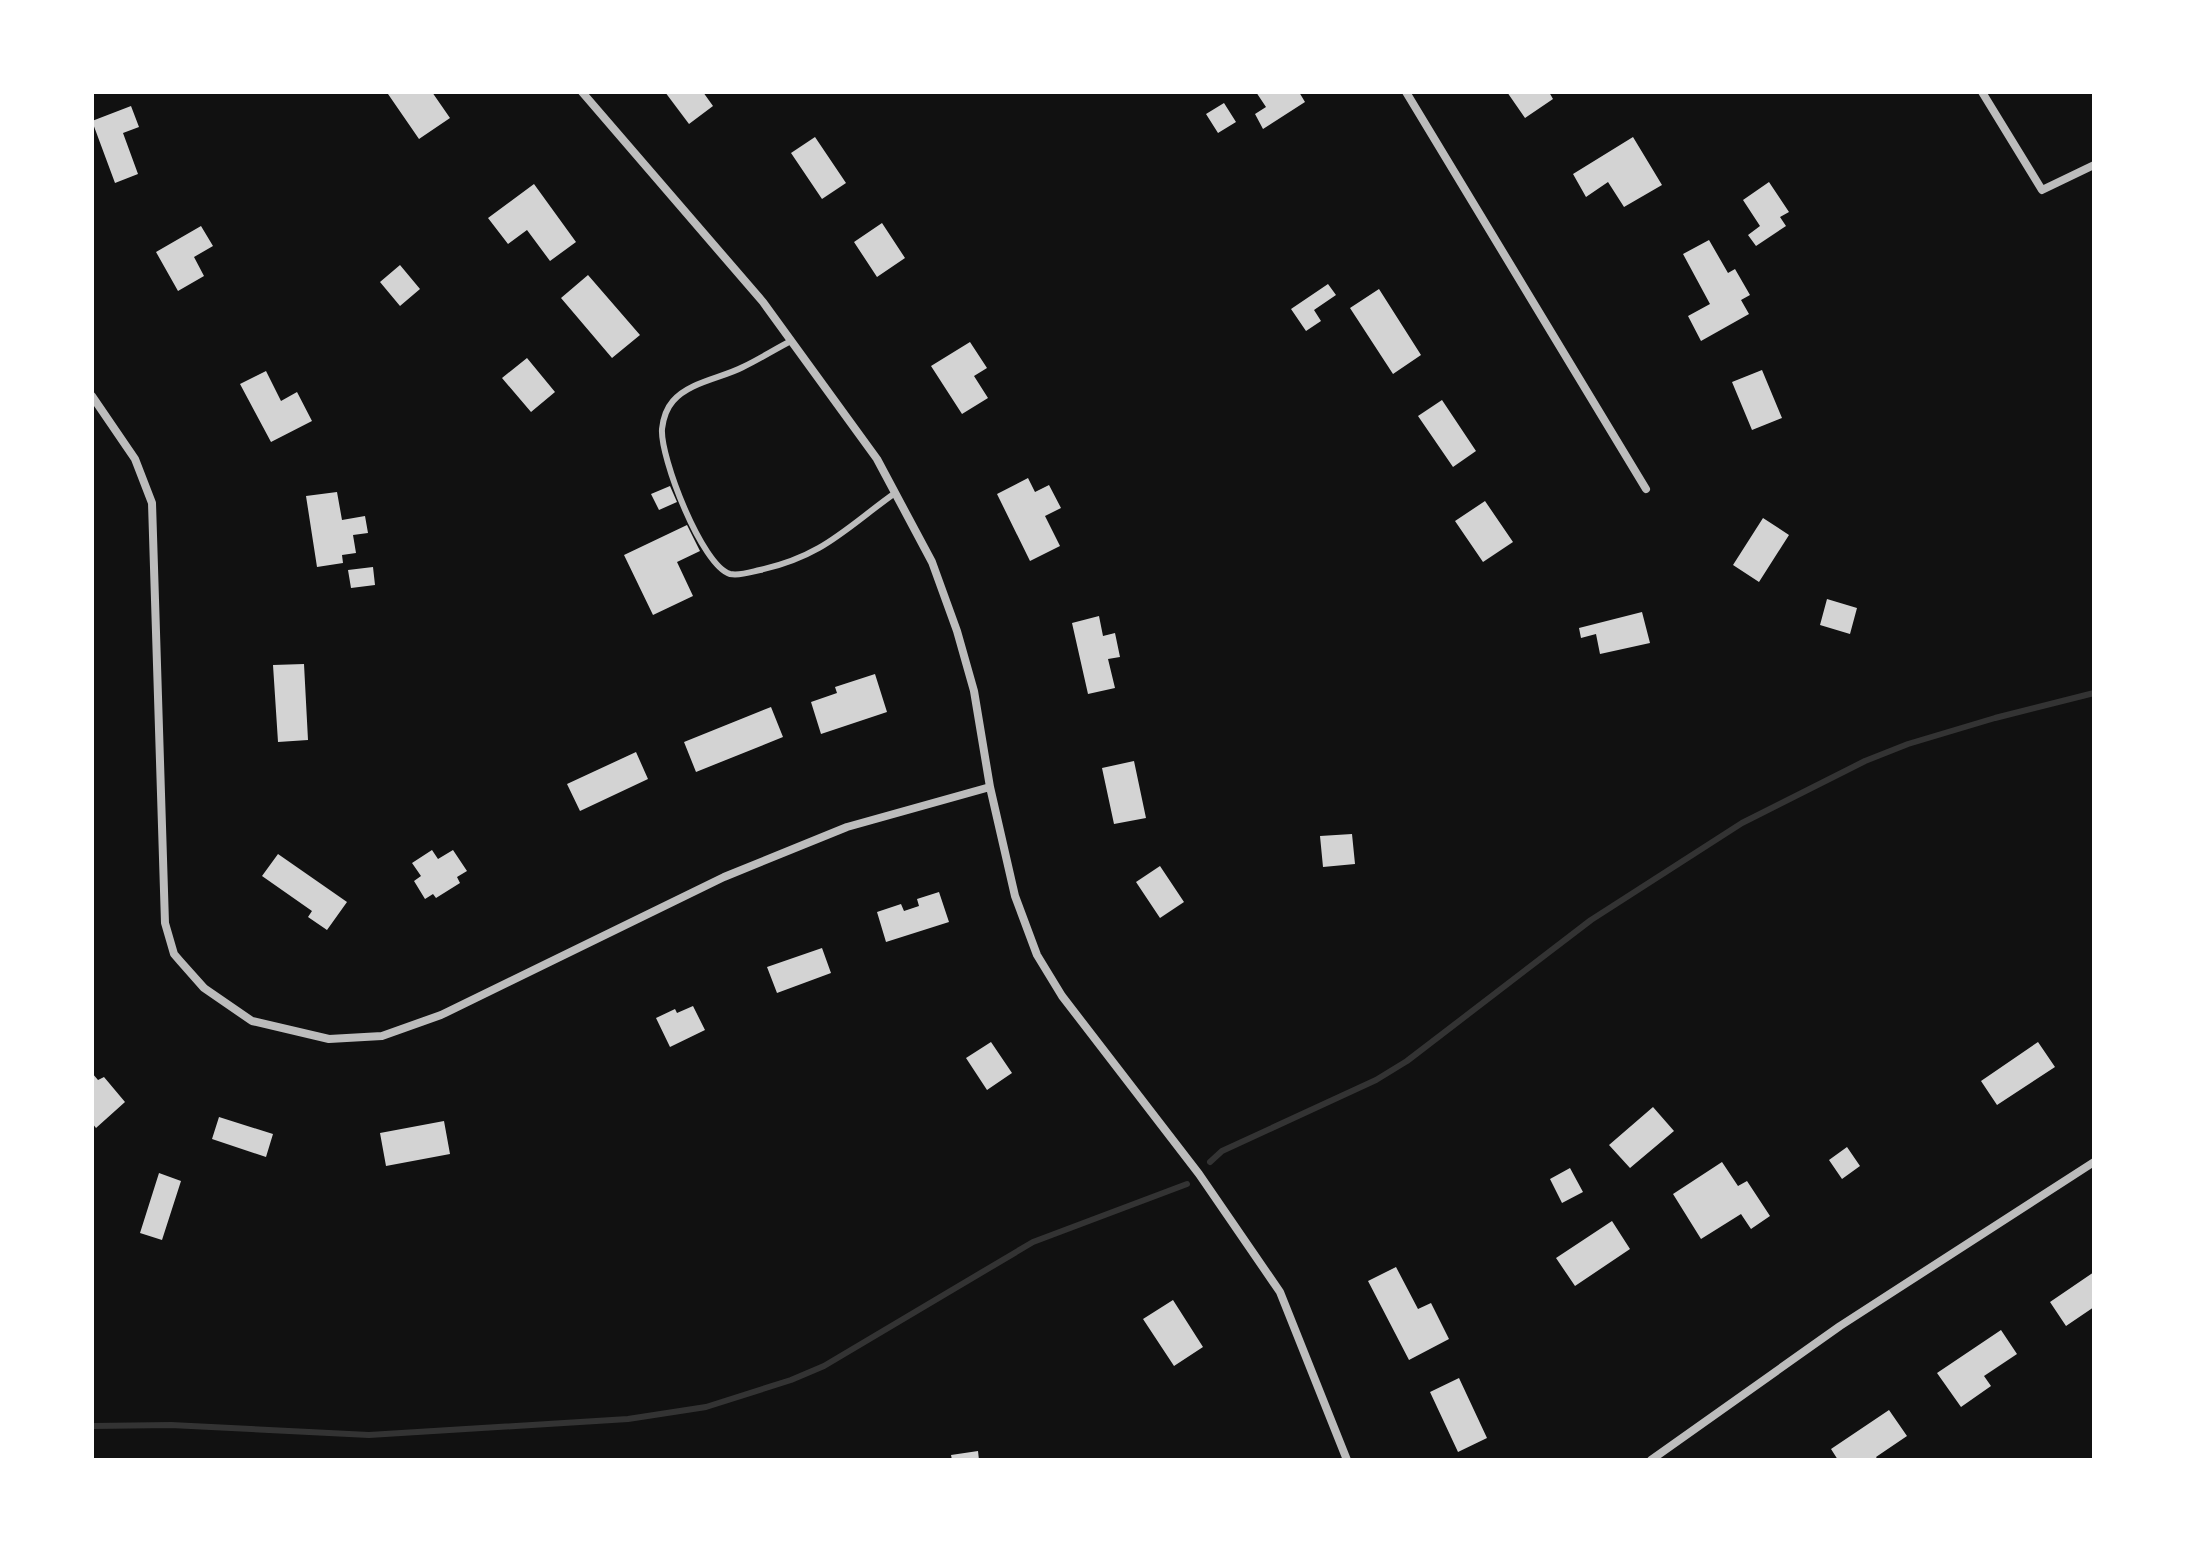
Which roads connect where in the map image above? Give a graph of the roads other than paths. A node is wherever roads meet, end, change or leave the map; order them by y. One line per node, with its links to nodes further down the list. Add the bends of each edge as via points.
1 (582, 92): 5 (street)
2 (1406, 92): 7 (street)
3 (1982, 92): 4 (street, via 2042,190)
4 (2094, 165)
5 (791, 341): 8 (street, via 877,459); 8 (lane, via 684,392 666,413 662,432 667,458 691,525 710,556 730,574 780,566 808,556)
6 (92, 396): 9 (street, via 135,459 152,503 165,923 174,954 204,988 252,1021 329,1039 382,1036 441,1015 724,877 847,827)
7 (1646, 489)
8 (895, 493): 9 (street, via 932,562 957,631 974,691)
9 (990, 787): 11 (street, via 1015,896 1037,955 1280,1292)
10 (2094, 1162): 12 (street, via 1840,1326)
11 (1347, 1460)
12 (1651, 1460)

